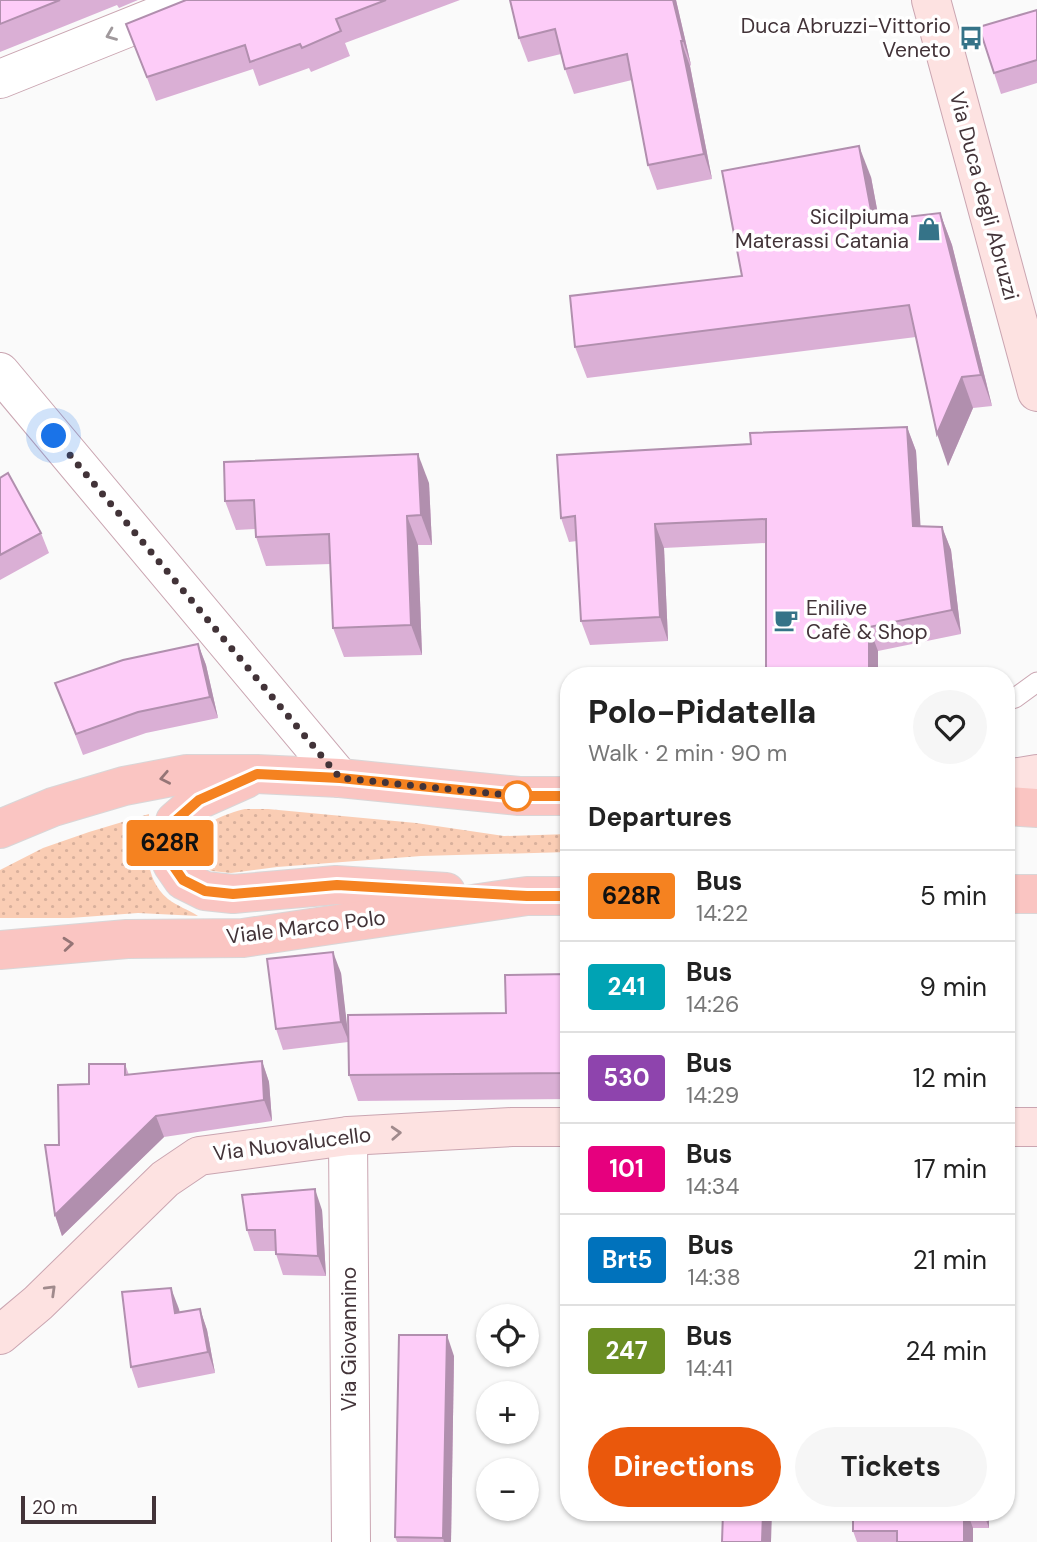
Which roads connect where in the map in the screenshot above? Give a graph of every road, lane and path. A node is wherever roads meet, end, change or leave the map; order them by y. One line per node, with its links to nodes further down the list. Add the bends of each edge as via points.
1 (197, 0): 3 (street, one-way to 3)
2 (931, 0): 5 (main road, Via Duca degli Abruzzi)
3 (0, 79)
4 (0, 372): 10 (street)
5 (1037, 392)
6 (1037, 681): 7 (lane)
7 (1015, 698)
8 (257, 774): 10 (main road); 15 (main road, one-way to 15, via 187,774 124,786); 18 (main road, via 199,800 175,821 169,846 172,864 183,880 205,891 233,894 337,885)
9 (1037, 774): 11 (main road)
10 (340, 778): 12 (main road)
11 (1015, 778)
12 (560, 796)
13 (1015, 807): 14 (main road)
14 (1037, 808)
15 (0, 829)
16 (1015, 894): 17 (main road)
17 (1037, 894)
18 (527, 896): 19 (main road, Viale Marco Polo); 20 (main road, Viale Marco Polo, one-way to 18, via 127,939 243,938)
19 (560, 896)
20 (0, 950)
21 (560, 1127): 24 (main road, Via Nuovalucello, one-way to 21)
22 (1015, 1127): 23 (main road)
23 (1037, 1127)
24 (348, 1136): 25 (main road, Via Nuovalucello, one-way to 24, via 165,1179 199,1156); 26 (street, Via Giovannino)
25 (0, 1335)
26 (351, 1542)

